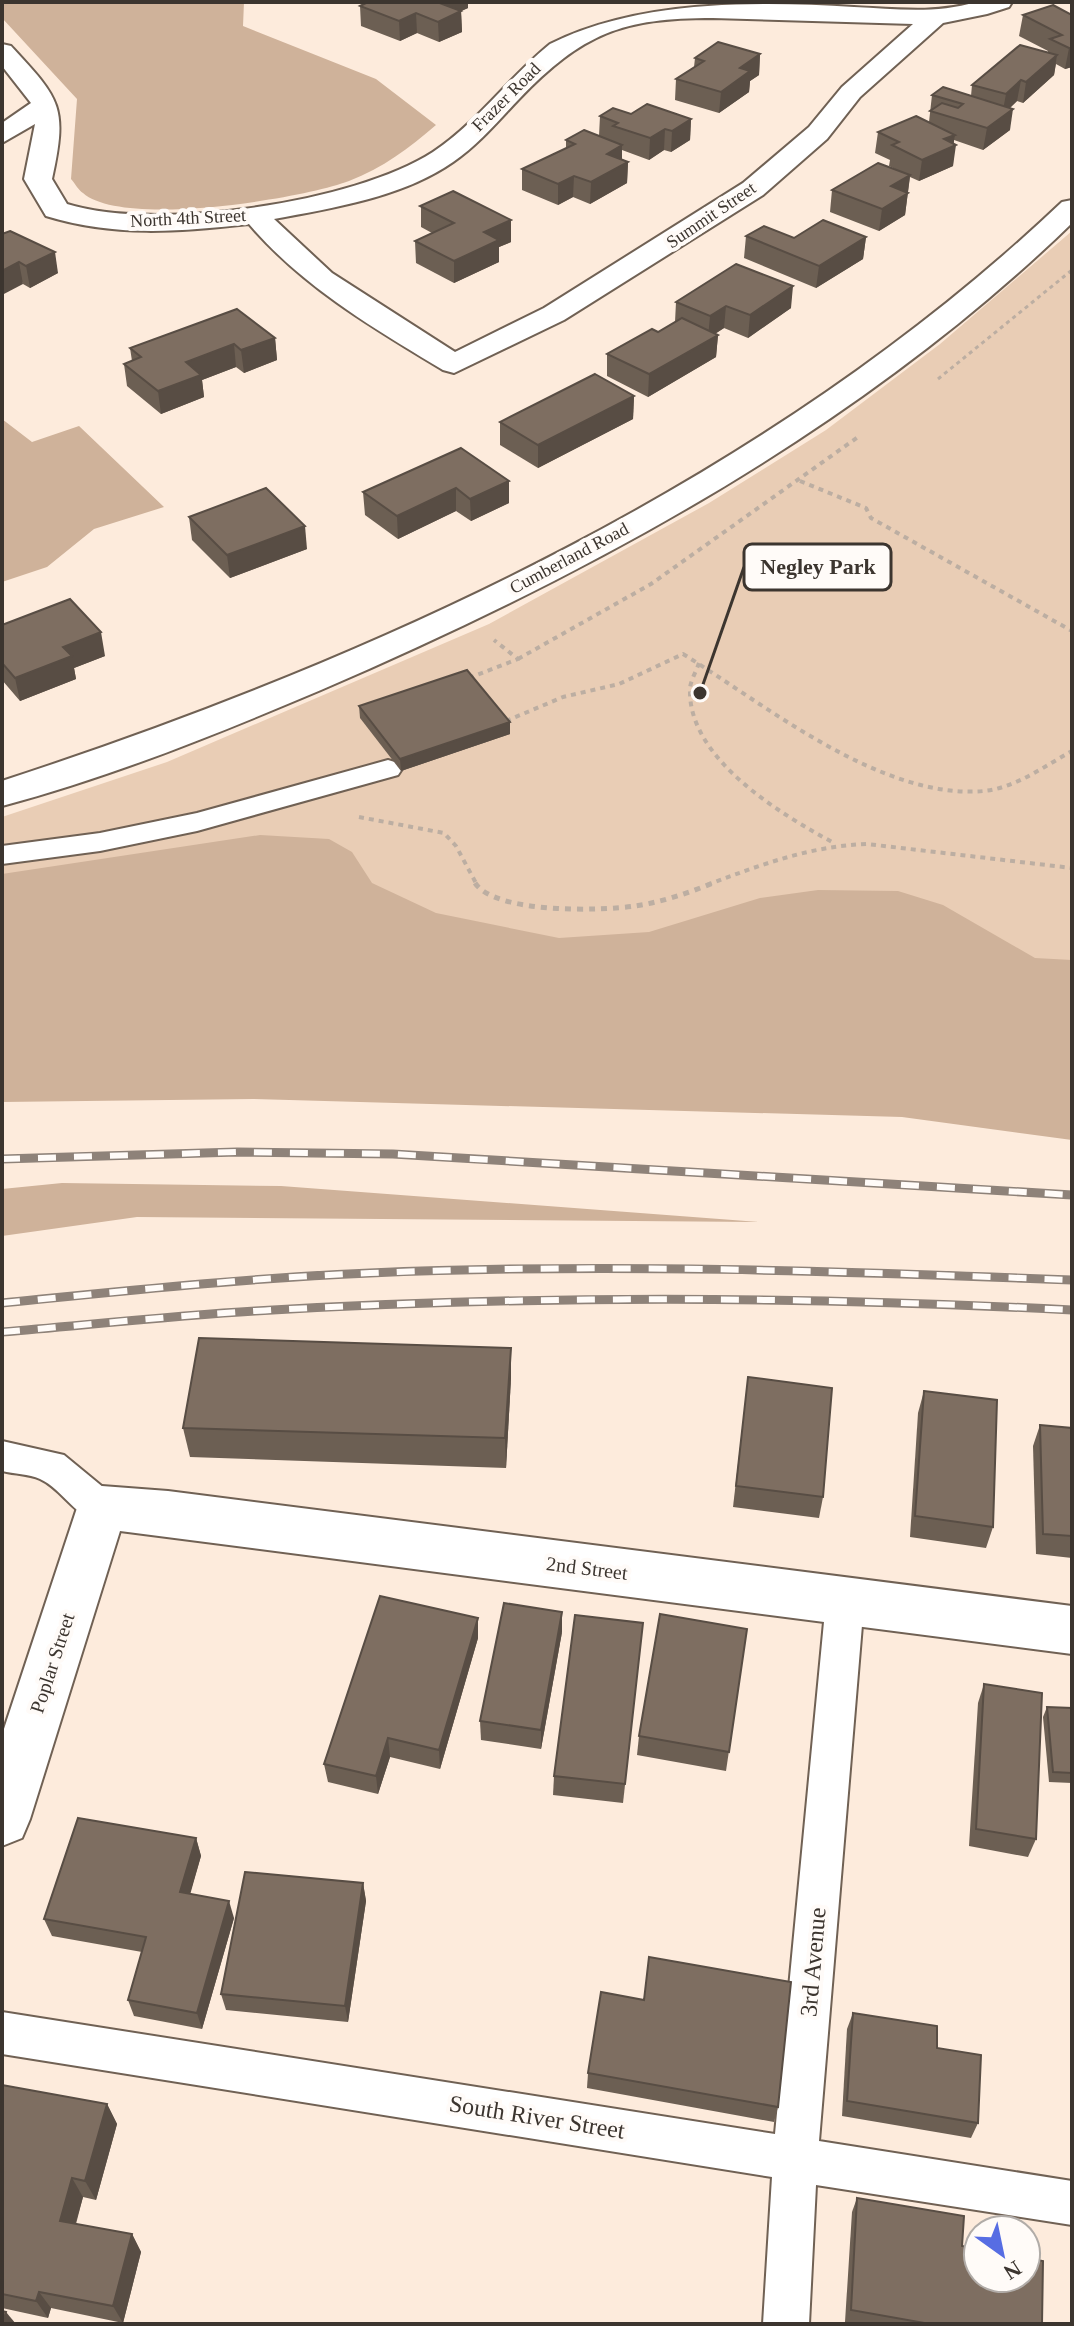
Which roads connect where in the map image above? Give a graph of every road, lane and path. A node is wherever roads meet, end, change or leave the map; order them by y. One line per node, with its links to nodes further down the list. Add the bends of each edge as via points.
1 (1000, 2): 2 (street, Frazer Road)
2 (933, 20): 6 (street, Frazer Road, via 778,11 627,17 551,53 480,124 424,169 335,200); 8 (street, Summit Street, via 753,189 554,314)
3 (2, 51): 4 (street)
4 (46, 104): 5 (street); 6 (street, North 4th Street, via 50,129 38,179 63,214 117,222)
5 (2, 135)
6 (256, 215): 8 (street, North 4th Street, via 279,245 316,273)
7 (1067, 220): 17 (street, Cumberland Road, via 859,387 634,524 474,607 303,685 213,723)
8 (454, 364)
9 (787, 475): 10 (path, via 866,508 871,518)
10 (1072, 631)
11 (513, 655): 13 (path, via 518,659)
12 (699, 663): 14 (path, via 683,654 619,684 563,697); 15 (path, via 842,751 941,790 1004,786); 19 (path, via 690,676 687,698 716,756 773,809)
13 (469, 678)
14 (506, 721)
15 (1072, 751)
16 (388, 769): 18 (lane)
17 (2, 794)
18 (292, 797): 19 (path, via 316,814 384,819 444,833 485,895 562,906 598,909 657,901); 20 (lane, via 114,839)
19 (834, 843): 21 (path)
20 (2, 855)
21 (1072, 868)
22 (2, 1456): 23 (lane, via 51,1466)
23 (102, 1508): 24 (street, 2nd Street); 26 (street, Poplar Street)
24 (845, 1601): 25 (street, 2nd Street); 28 (lane, 3rd Avenue)
25 (1072, 1630)
26 (2, 1819)
27 (2, 2033): 28 (lane, South River Street)
28 (795, 2160): 29 (lane, South River Street); 30 (lane, 3rd Avenue)
29 (1072, 2203)
30 (786, 2324)

